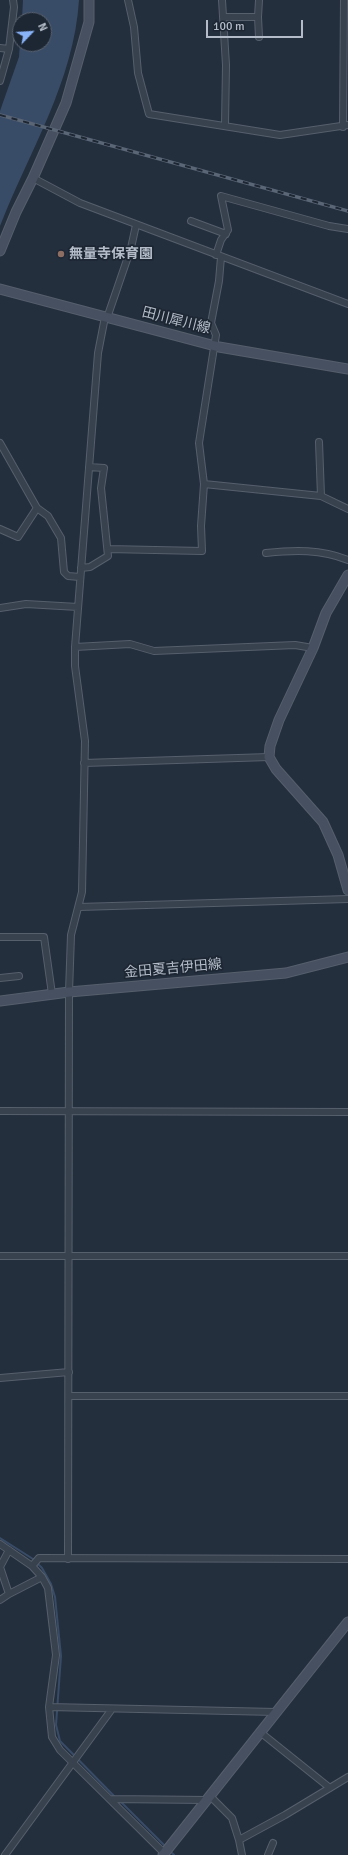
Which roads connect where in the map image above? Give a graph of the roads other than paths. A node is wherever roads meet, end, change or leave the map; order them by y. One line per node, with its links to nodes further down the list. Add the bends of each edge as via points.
1 (13, 0): 11 (street)
2 (89, 0): 15 (main road, via 89,22 66,103)
3 (128, 0): 13 (street, via 134,27 138,73 150,114)
4 (222, 0): 7 (street)
5 (259, 0): 8 (street)
6 (344, 0): 14 (street)
7 (223, 17): 8 (street); 13 (street, via 226,65)
8 (258, 17): 9 (street)
9 (259, 37)
10 (0, 48): 11 (street)
11 (9, 49): 12 (street)
12 (0, 81)
13 (225, 125): 14 (street, via 280,135)
14 (346, 126)
15 (33, 178): 17 (street, via 80,203); 20 (main road)
16 (191, 221): 19 (street)
17 (136, 225): 21 (street); 24 (street, via 131,248)
18 (348, 229): 19 (street, via 221,196 228,230)
19 (226, 234): 21 (street, via 221,240)
20 (0, 251)
21 (218, 256): 23 (street); 25 (street, via 219,281 211,323 216,335)
22 (0, 289): 24 (main road, 田川犀川線)
23 (348, 304)
24 (106, 318): 25 (main road, 田川犀川線); 29 (street, via 98,353)
25 (214, 345): 26 (main road, 田川犀川線); 30 (street, via 199,443)
26 (348, 369)
27 (319, 442): 31 (street)
28 (0, 443): 32 (street)
29 (89, 467): 35 (street, via 104,468 101,488); 38 (street)
30 (204, 484): 31 (street); 35 (street, via 202,551)
31 (321, 496): 33 (street)
32 (37, 508): 34 (street, via 18,537); 40 (street, via 48,516 61,538 65,574)
33 (348, 509)
34 (0, 529)
35 (108, 549): 38 (street, via 108,556 104,560 90,567)
36 (266, 553): 37 (street, via 300,550)
37 (348, 560)
38 (81, 568): 40 (street)
39 (348, 575): 44 (main road, via 326,613)
40 (80, 577): 41 (street)
41 (78, 607): 42 (street, via 26,604); 43 (street)
42 (0, 608)
43 (75, 647): 44 (street, via 130,644 154,651 295,645); 46 (street, via 75,666 85,741)
44 (313, 648): 45 (main road, via 279,720)
45 (269, 757): 46 (street); 47 (main road, via 276,769 323,822 338,855)
46 (84, 763): 49 (street, via 82,892)
47 (348, 890)
48 (348, 899): 49 (street)
49 (79, 907): 54 (street, via 71,935)
50 (0, 937): 55 (street, via 44,937)
51 (348, 957): 54 (main road, 金田夏吉伊田線, via 286,972)
52 (19, 976): 53 (street)
53 (0, 978)
54 (69, 992): 55 (main road, 金田夏吉伊田線); 58 (street)
55 (52, 994): 56 (main road, 金田夏吉伊田線)
56 (0, 1001)
57 (0, 1111): 58 (street)
58 (69, 1112): 59 (street); 60 (street)
59 (348, 1112)
60 (69, 1255): 61 (street); 62 (street); 63 (street)
61 (0, 1256)
62 (348, 1256)
63 (69, 1372): 64 (street); 65 (street)
64 (0, 1378)
65 (69, 1396): 66 (street); 69 (street)
66 (348, 1396)
67 (0, 1544): 68 (street)
68 (10, 1550): 71 (street); 73 (street, via 0,1567)
69 (68, 1559): 70 (street); 71 (street, via 38,1558)
70 (348, 1559)
71 (33, 1566): 72 (street)
72 (42, 1577): 73 (street); 76 (street, via 49,1595 56,1655)
73 (9, 1594): 74 (street)
74 (0, 1600)
75 (348, 1622): 78 (main road)
76 (50, 1707): 77 (street); 80 (street, via 52,1737 60,1750)
77 (112, 1708): 78 (street); 80 (street)
78 (276, 1712): 79 (main road)
79 (260, 1732): 82 (street); 83 (main road)
80 (73, 1762): 84 (street); 88 (street)
81 (348, 1777): 82 (street)
82 (330, 1788): 85 (street)
83 (209, 1798): 84 (street); 85 (street, via 232,1818); 87 (main road)
84 (111, 1799): 87 (street)
85 (239, 1840): 89 (street)
86 (273, 1844): 90 (street)
87 (164, 1854)
88 (5, 1855)
89 (242, 1855)
90 (268, 1855)

